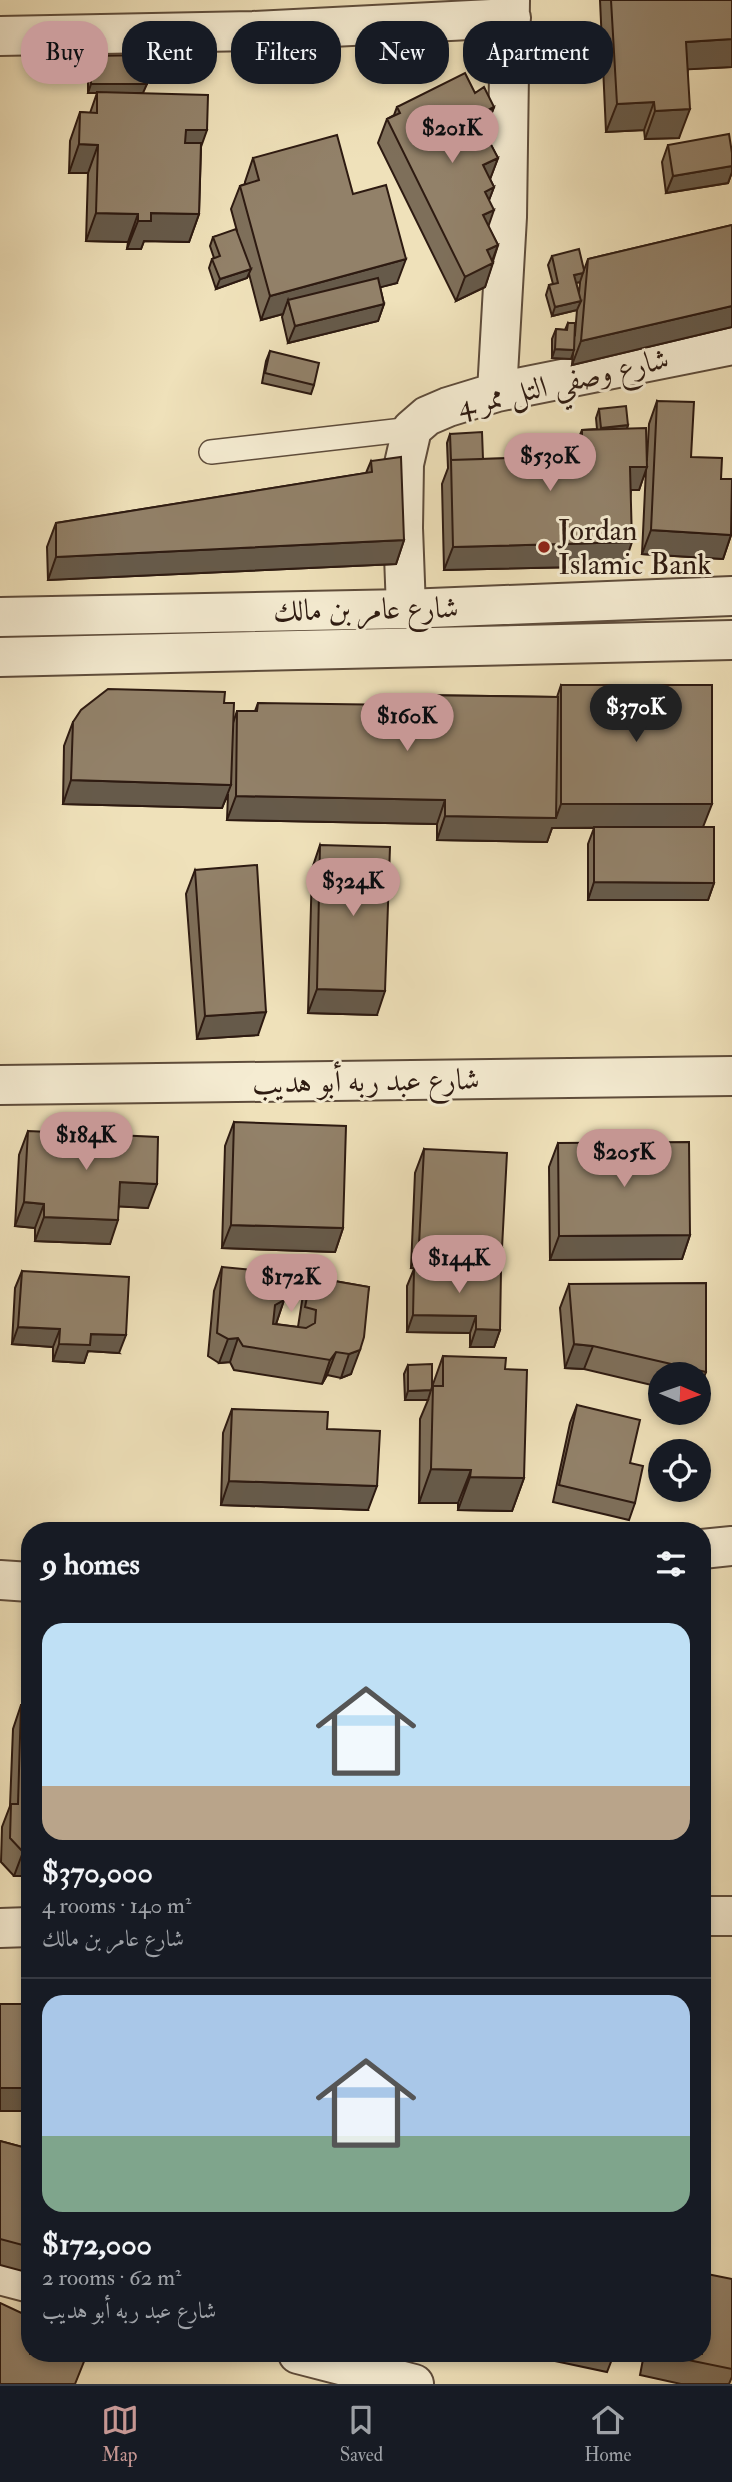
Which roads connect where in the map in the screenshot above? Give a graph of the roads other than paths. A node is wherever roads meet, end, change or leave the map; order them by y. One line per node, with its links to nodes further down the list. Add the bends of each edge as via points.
1 (510, 9): 2 (street, via 253,32); 4 (street, via 507,217)
2 (0, 36)
3 (732, 345): 4 (street, شارع وصفي التل ممر 4)
4 (497, 393): 5 (street, شارع وصفي التل ممر 4, via 428,415)
5 (412, 429): 6 (lane); 8 (street, via 404,464)
6 (211, 452)
7 (732, 596): 8 (street, شارع عامر بن مالك)
8 (407, 609): 9 (street, شارع عامر بن مالك)
9 (0, 617)
10 (732, 640): 11 (street, شارع عامر بن مالك)
11 (0, 657)
12 (732, 1076): 13 (street, شارع عبد ربه أبو هديب)
13 (0, 1085)
14 (732, 1546): 15 (street)
15 (711, 1548)
16 (0, 1580): 17 (street)
17 (21, 1581)
18 (711, 1916): 19 (street)
19 (732, 1916)
20 (21, 1927): 21 (street)
21 (0, 1928)
22 (0, 2275): 23 (street)
23 (21, 2281)
24 (329, 2362): 25 (street)
25 (414, 2384)

